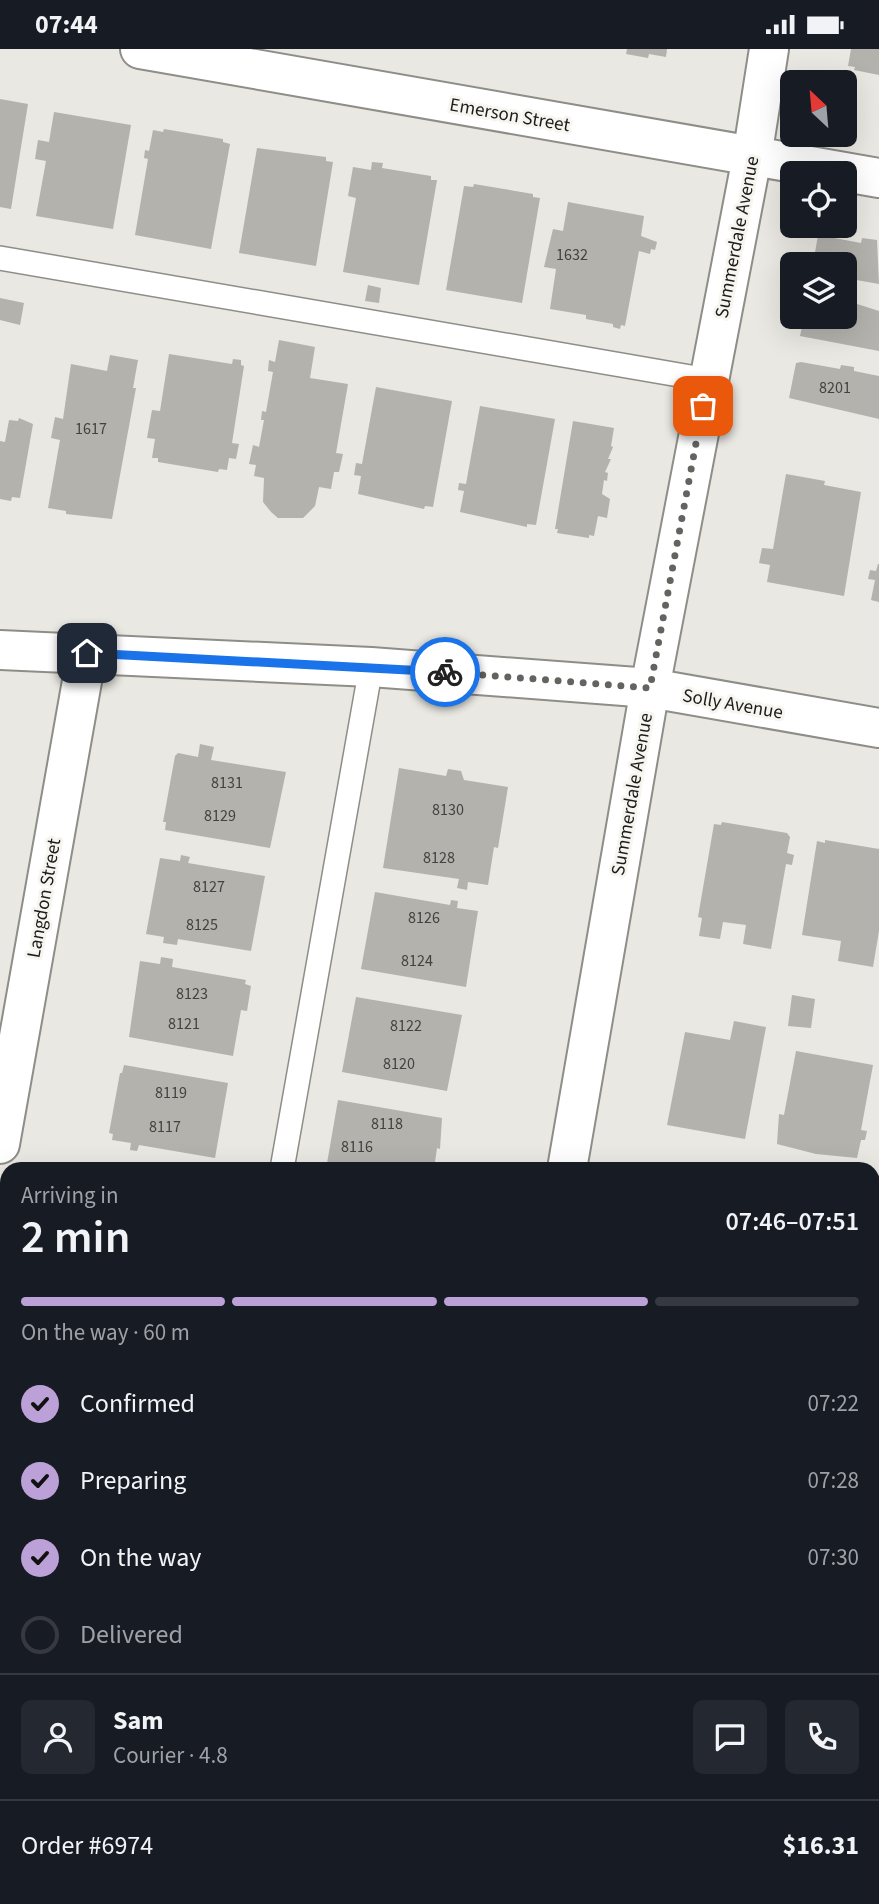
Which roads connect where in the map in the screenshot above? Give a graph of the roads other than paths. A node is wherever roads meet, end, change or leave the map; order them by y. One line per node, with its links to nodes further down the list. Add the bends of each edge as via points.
1 (140, 49): 3 (street, Emerson Street)
2 (769, 49): 3 (street, Summerdale Avenue)
3 (752, 157): 4 (street, Emerson Street); 6 (street, Summerdale Avenue)
4 (879, 178)
5 (0, 258): 6 (lane)
6 (708, 380): 10 (street, Summerdale Avenue)
7 (0, 650): 8 (street, Solly Avenue)
8 (87, 653): 9 (street, Solly Avenue); 12 (street, Langdon Street)
9 (371, 667): 10 (street, Solly Avenue); 13 (lane)
10 (650, 688): 11 (street, Solly Avenue); 14 (street, Summerdale Avenue)
11 (879, 728)
12 (0, 1144)
13 (283, 1162)
14 (568, 1162)

